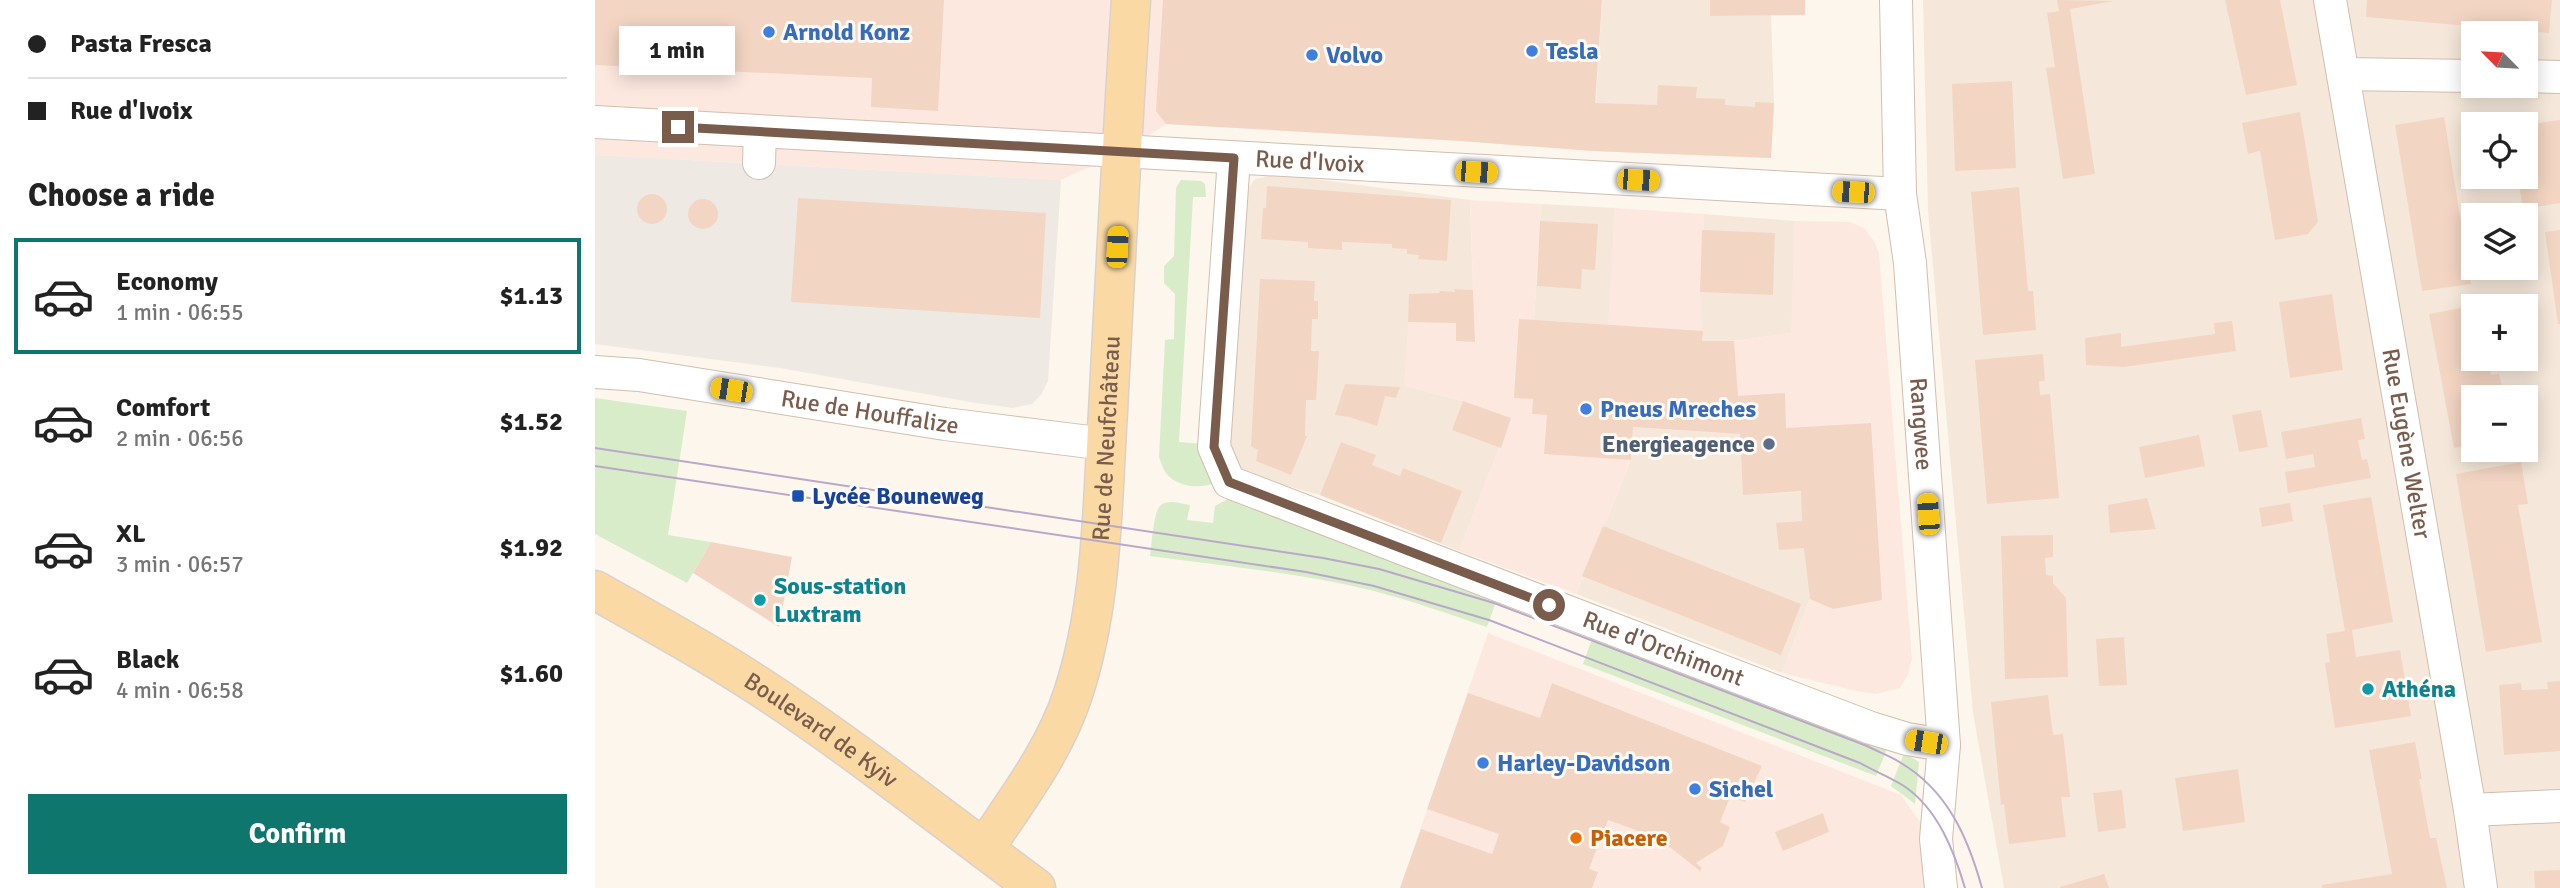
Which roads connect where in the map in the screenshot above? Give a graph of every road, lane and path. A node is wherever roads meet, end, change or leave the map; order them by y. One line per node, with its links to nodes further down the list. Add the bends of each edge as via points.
1 (1131, 0): 10 (main road, Rue de Neufchâteau)
2 (1896, 0): 13 (street, Rangwee)
3 (2330, 0): 4 (street, Rue Eugène Welter)
4 (2343, 74): 5 (street); 19 (street, Rue Eugène Welter)
5 (2461, 76)
6 (2538, 76): 7 (street)
7 (2560, 76)
8 (595, 122): 9 (street, Rue d'Ivoix)
9 (761, 132): 10 (street, Rue d'Ivoix); 12 (street)
10 (1122, 152): 11 (street, Rue d'Ivoix); 15 (main road, Rue de Neufchâteau)
11 (1234, 158): 13 (street, Rue d'Ivoix); 17 (street, Rue d'Orchimont, via 1214,447 1229,482 1871,728)
12 (759, 163)
13 (1900, 194): 17 (street, Rangwee)
14 (595, 372): 15 (street, Rue de Houffalize)
15 (1106, 444): 20 (main road, Rue de Neufchâteau, via 1092,623 1073,697 1037,767)
16 (595, 590): 20 (main road, Boulevard de Kyiv, via 773,695)
17 (1944, 745): 22 (street, Rangwee, via 1936,839)
18 (2560, 806): 19 (street)
19 (2470, 810): 23 (street, Rue Eugène Welter)
20 (984, 849): 21 (main road, Boulevard de Kyiv)
21 (1036, 888)
22 (1941, 888)
23 (2481, 888)

